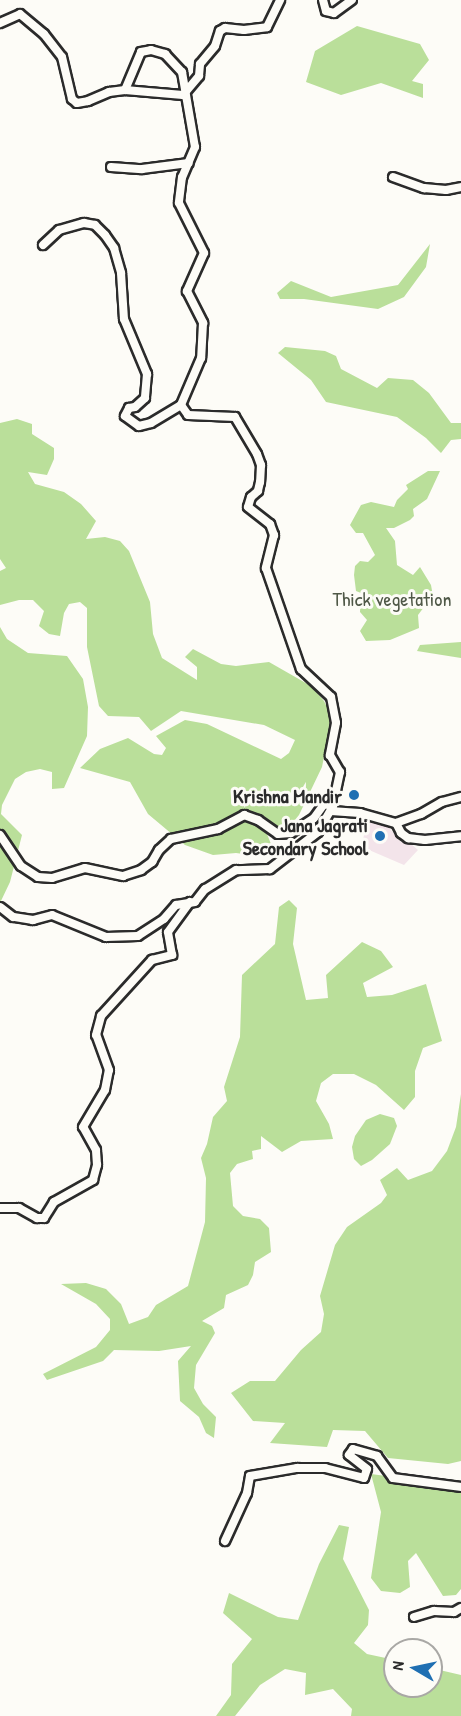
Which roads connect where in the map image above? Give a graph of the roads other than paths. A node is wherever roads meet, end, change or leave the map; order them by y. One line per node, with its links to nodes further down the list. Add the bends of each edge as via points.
1 (280, 0): 6 (street, via 267,27 220,31 215,46 200,64 199,75)
2 (323, 0): 3 (street, via 326,11 334,14)
3 (352, 0)
4 (0, 23): 5 (street, via 20,14 44,34 62,57 72,99 77,103)
5 (125, 90): 6 (street, via 183,95); 6 (street, via 137,56 151,50 165,54 182,72)
6 (186, 90): 7 (street, via 195,147)
7 (189, 163): 8 (street, via 142,169); 12 (street, via 182,177 179,203 204,253 187,291 203,330 201,358)
8 (111, 167)
9 (393, 177): 10 (street, via 424,188)
10 (461, 187)
11 (43, 245): 12 (street, via 59,230 84,223 95,225 105,236 114,249 121,273 124,319 147,374 144,398 129,408 126,416 139,426)
12 (181, 405): 14 (street, via 189,415 235,417 261,465 258,491 251,496 248,507 270,524 274,535 266,568 298,663 331,697 336,723 330,755 340,772)
13 (461, 797): 15 (street)
14 (332, 806): 15 (street); 16 (street, via 324,804 314,818 291,833 278,834 244,815 218,829 171,839 153,862 123,876 85,868 52,878 38,877 21,866); 18 (street, via 318,832 270,869 236,870)
15 (396, 823): 17 (street, via 408,838)
16 (0, 835)
17 (461, 836)
18 (190, 902): 19 (street, via 176,905 164,920 138,936 118,938 106,937 52,915 33,920 13,917); 20 (street, via 168,932 172,955 152,960 101,1016 96,1035 109,1070 105,1090 82,1127 96,1150 93,1180 54,1203 44,1218 19,1208)
19 (0, 907)
20 (0, 1208)
21 (461, 1487): 22 (street, via 393,1478 377,1456 353,1449 349,1455 367,1469 364,1478 325,1468 250,1476 247,1494)
22 (225, 1542)
23 (461, 1608): 24 (street)
24 (414, 1617)

